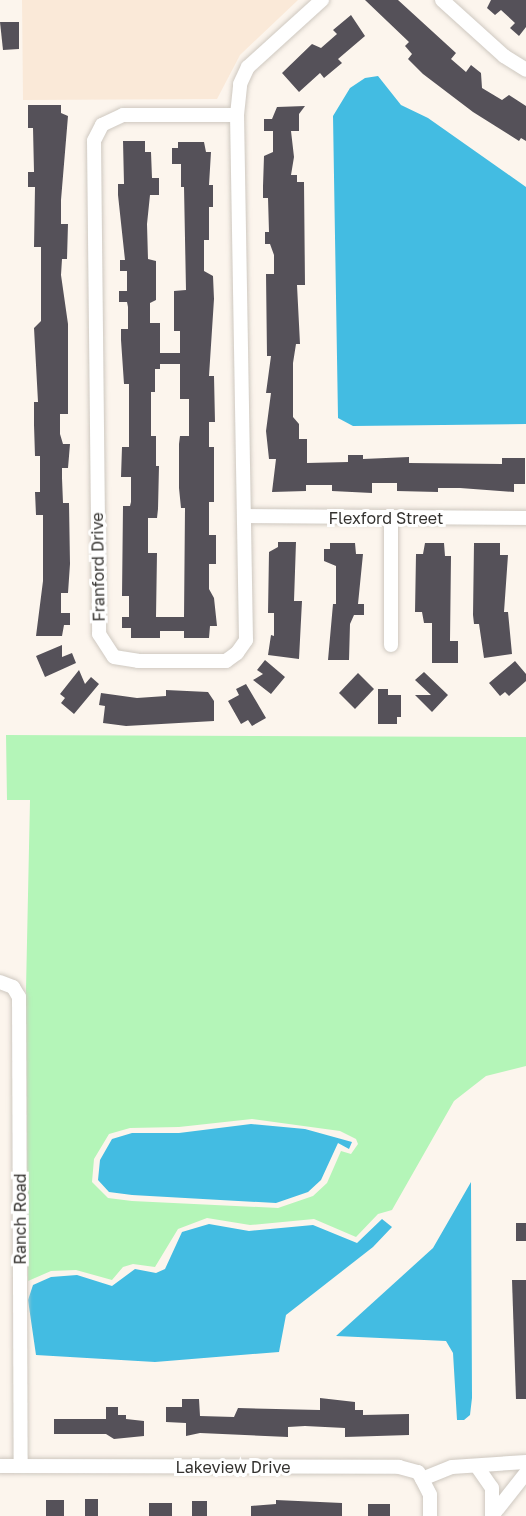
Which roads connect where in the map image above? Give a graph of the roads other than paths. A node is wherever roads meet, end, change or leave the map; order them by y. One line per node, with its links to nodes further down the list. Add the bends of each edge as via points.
1 (322, 0): 4 (street, Franford Drive, via 248,67 240,84)
2 (442, 0): 3 (street, via 504,56)
3 (526, 70)
4 (237, 115): 5 (street, Franford Drive); 5 (street, Franford Drive, via 123,115 102,126 94,141 99,634 114,657 138,661 226,661 237,653 246,640)
5 (245, 516): 7 (street, Flexford Street)
6 (526, 518): 7 (street, Flexford Street)
7 (391, 519): 8 (street)
8 (392, 645)
9 (0, 982): 11 (street, Ranch Road, via 13,987 19,997)
10 (526, 1462): 13 (street)
11 (21, 1466): 12 (street, Lakeview Drive); 15 (street, Lakeview Drive, via 399,1467 418,1472)
12 (0, 1467)
13 (478, 1468): 15 (street, via 442,1469); 17 (street, via 492,1488)
14 (526, 1473): 17 (street)
15 (422, 1479): 16 (street, via 430,1495)
16 (430, 1516)
17 (492, 1516)

